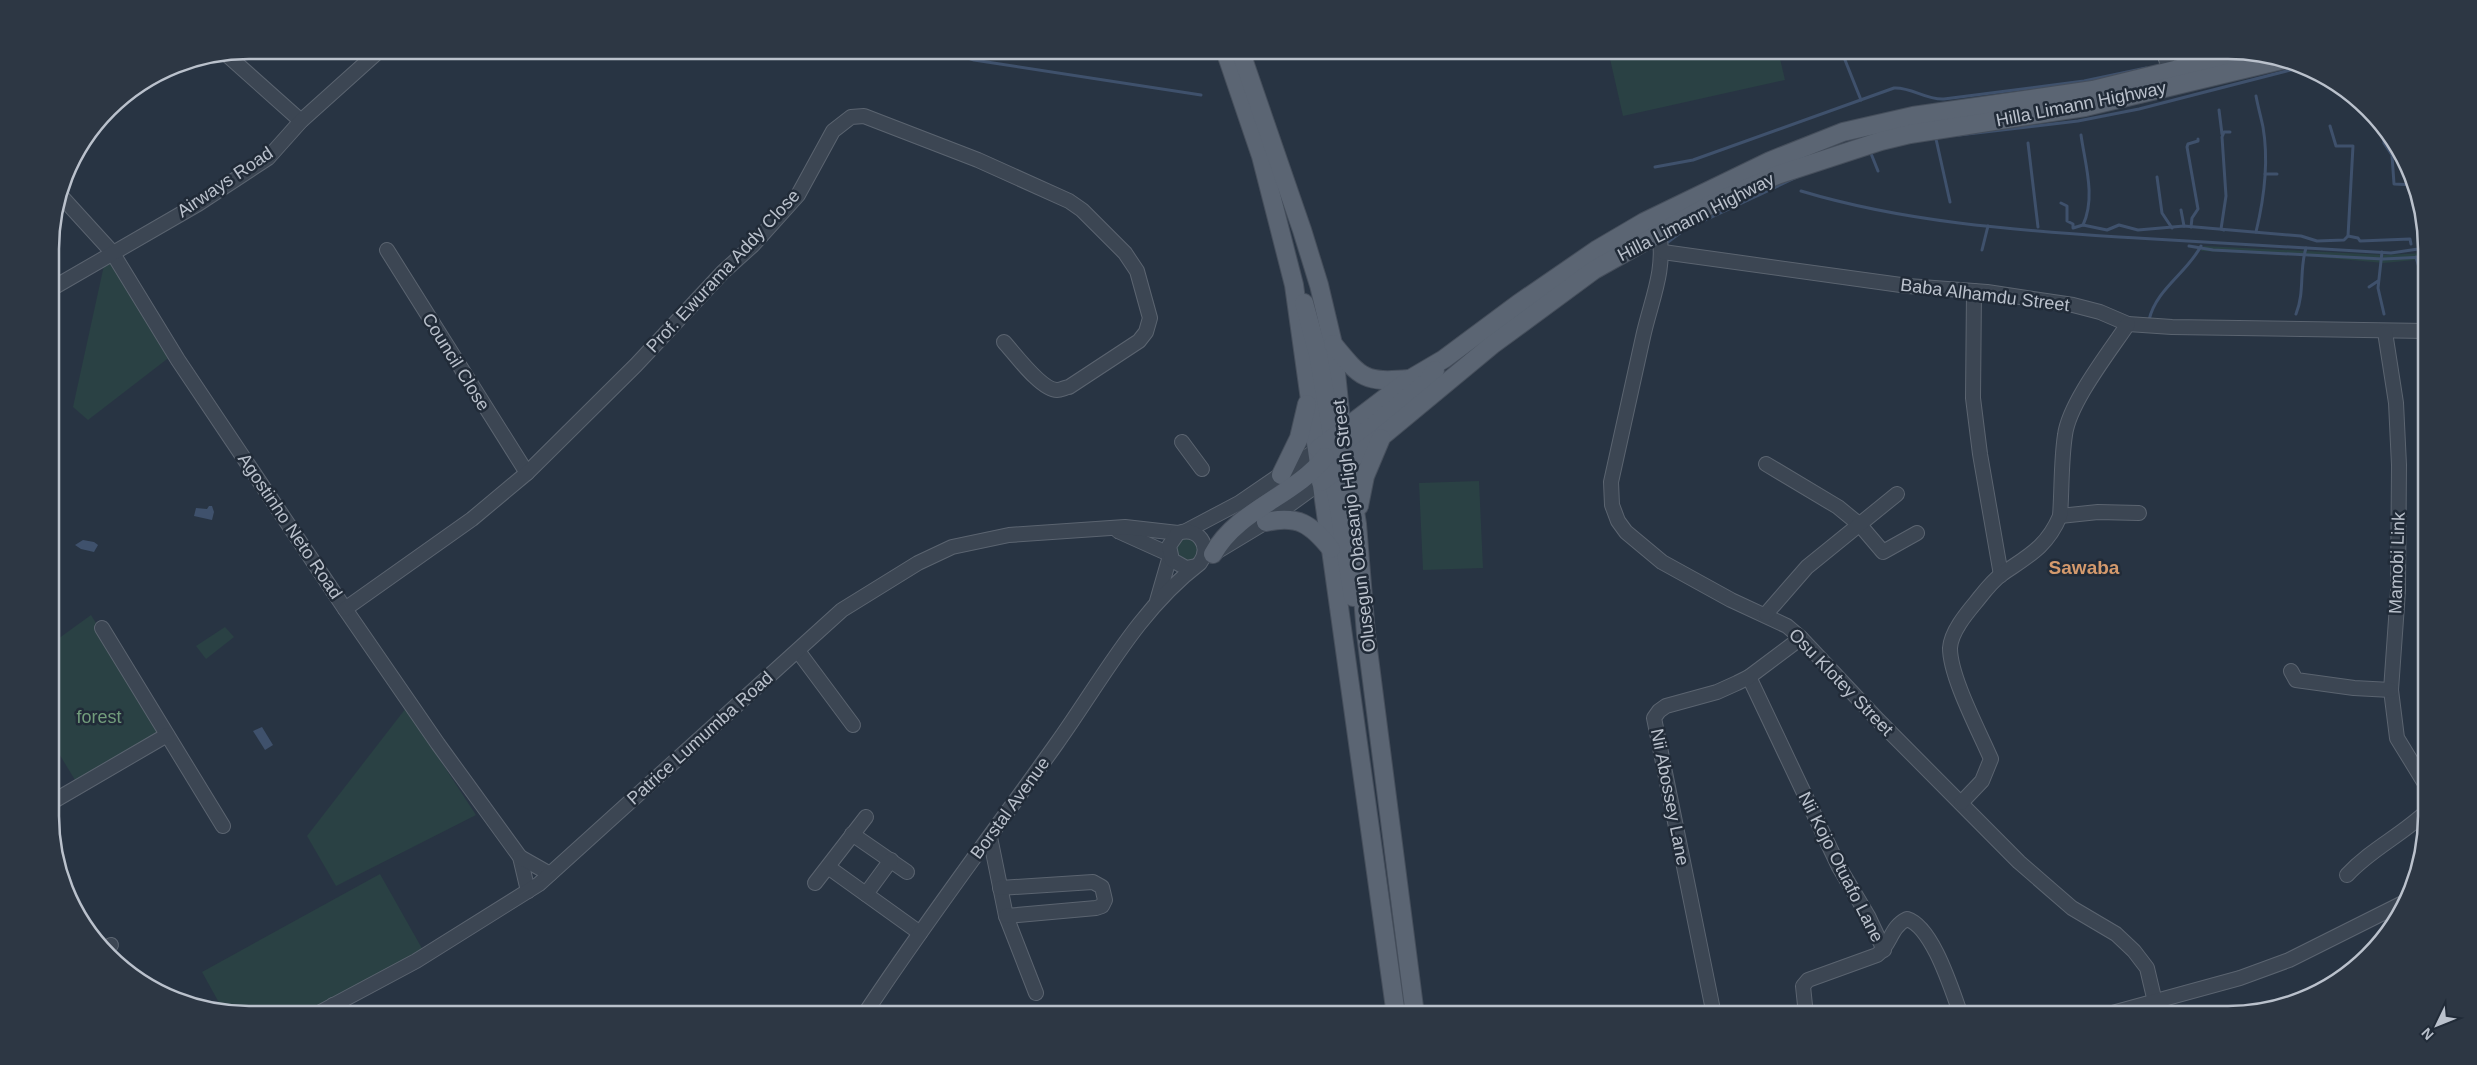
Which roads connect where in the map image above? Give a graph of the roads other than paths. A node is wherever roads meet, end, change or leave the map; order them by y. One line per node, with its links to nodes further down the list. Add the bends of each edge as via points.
1 (232, 59): 9 (street)
2 (370, 59): 9 (street, Airways Road)
3 (1228, 59): 16 (main road, Olusegun Obasanjo High Street, via 1261,156)
4 (1243, 59): 22 (main road, Olusegun Obasanjo High Street, via 1302,230)
5 (2166, 59): 8 (street)
6 (2221, 59): 8 (main road, Hilla Limann Highway)
7 (2270, 63): 11 (main road, Hilla Limann Highway, via 2085,107 1880,141 1778,175)
8 (2170, 72): 23 (main road, Hilla Limann Highway, via 2093,90 1913,116 1843,132 1807,145 1644,222 1590,255)
9 (301, 121): 13 (street, Airways Road, via 268,158 198,204)
10 (65, 200): 13 (street, Agostinho Neto Road)
11 (1659, 232): 14 (street, Osu Klotey Street); 26 (main road, Hilla Limann Highway, via 1594,270 1528,318)
12 (387, 250): 31 (street, Council Close)
13 (112, 252): 15 (street, Airways Road); 47 (street, Agostinho Neto Road, via 178,360)
14 (1663, 252): 17 (street, Baba Alhamdu Street, via 1908,286); 48 (street, Osu Klotey Street, via 1611,482 1612,505 1626,532 1662,562 1731,600)
15 (59, 284)
16 (1294, 285): 25 (main road, Olusegun Obasanjo High Street); 28 (main road, via 1307,308 1318,354)
17 (1974, 291): 18 (street, Baba Alhamdu Street, via 2073,305); 45 (street, via 1974,398 1980,454)
18 (2128, 324): 20 (street, Baba Alhamdu Street); 35 (street, via 2085,388 2065,433)
19 (2418, 331): 20 (street, Baba Alhamdu Street)
20 (2386, 332): 55 (street, Mamobi Link, via 2396,403 2400,465 2398,591)
21 (1004, 342): 31 (street, Prof. Ewurama Addy Close, via 1049,387 1057,390 1069,386 1139,341 1146,332 1150,318 1134,264 1091,218 1069,202 939,145 864,116 851,117 833,131 798,195 753,245)
22 (1334, 344): 24 (main road, via 1352,368 1370,379 1384,382); 28 (main road, Olusegun Obasanjo High Street)
23 (1444, 359): 24 (main road, Hilla Limann Highway); 28 (main road, via 1427,382)
24 (1410, 379): 28 (main road, Hilla Limann Highway)
25 (1308, 396): 28 (main road, Olusegun Obasanjo High Street); 32 (main road, via 1299,438)
26 (1382, 437): 28 (main road, Hilla Limann Highway); 37 (main road, via 1365,476)
27 (1182, 442): 30 (street)
28 (1332, 455): 32 (street); 36 (street); 37 (main road, Olusegun Obasanjo High Street); 42 (main road, Olusegun Obasanjo High Street); 44 (main road, via 1236,526); 50 (main road, via 1353,600)
29 (1766, 464): 38 (street, via 1838,507)
30 (1202, 469)
31 (526, 473): 47 (street, Prof. Ewurama Addy Close, via 465,524)
32 (1281, 475): 40 (street)
33 (1897, 494): 38 (street)
34 (2139, 513): 35 (street, via 2098,512)
35 (2060, 516): 45 (street, via 2040,548)
36 (1266, 522): 42 (main road, via 1293,519 1320,536); 44 (street)
37 (1357, 524): 50 (main road, Olusegun Obasanjo High Street)
38 (1860, 525): 41 (street, via 1883,552); 48 (street, via 1807,567)
39 (1111, 528): 40 (street, Patrice Lumumba Road); 43 (street, Patrice Lumumba Road); 52 (street, Patrice Lumumba Road, via 1009,535 952,547 882,584 842,610)
40 (1182, 532): 43 (street, via 1170,542); 44 (street, via 1196,534 1202,540)
41 (1917, 532)
42 (1330, 549): 83 (main road, Olusegun Obasanjo High Street)
43 (1169, 555): 44 (street, via 1180,567); 46 (street, Borstal Avenue)
44 (1204, 559): 46 (street, Borstal Avenue)
45 (2001, 575): 60 (street, via 1963,617 1950,646 1956,675 1991,758 1982,781)
46 (1157, 602): 65 (street, Borstal Avenue, via 1126,640)
47 (345, 609): 66 (street, Agostinho Neto Road)
48 (1766, 614): 51 (street, Osu Klotey Street)
49 (102, 628): 57 (street)
50 (1366, 634): 84 (main road, Olusegun Obasanjo High Street)
51 (1802, 638): 54 (street, Nii Abossey Lane); 60 (street, Osu Klotey Street)
52 (798, 651): 56 (street); 70 (street, Patrice Lumumba Road)
53 (2291, 671): 55 (street, via 2296,680)
54 (1749, 677): 79 (street, Nii Kojo Otuafo Lane, via 1809,806); 85 (street, Nii Abossey Lane, via 1717,692 1666,706 1654,718)
55 (2391, 690): 58 (street, Mamobi Link, via 2398,738)
56 (854, 725)
57 (167, 735): 59 (street); 63 (street)
58 (2418, 772)
59 (59, 798)
60 (1961, 804): 88 (street, Osu Klotey Street, via 2019,862 2072,908 2116,934 2134,951 2147,968)
61 (866, 817): 64 (street)
62 (2418, 819): 71 (street, via 2365,857)
63 (223, 826)
64 (852, 834): 67 (street); 68 (street)
65 (990, 837): 73 (street); 78 (street, Borstal Avenue)
66 (520, 857): 70 (street, Agostinho Neto Road); 74 (street, Agostinho Neto Road)
67 (891, 860): 69 (street); 75 (street)
68 (828, 867): 72 (street); 75 (street)
69 (907, 872)
70 (550, 874): 74 (street, Patrice Lumumba Road)
71 (2347, 875)
72 (815, 883)
73 (1000, 888): 77 (street); 77 (street, via 1093,882 1102,886 1105,900 1096,908)
74 (528, 891): 81 (street, Patrice Lumumba Road)
75 (866, 894): 78 (street)
76 (2395, 908): 88 (street, via 2289,960)
77 (1006, 916): 80 (street)
78 (920, 933): 82 (street, Borstal Avenue)
79 (1884, 950): 86 (street, Nii Kojo Otuafo Lane, via 1808,980 1803,986); 87 (street, via 1901,922 1907,919 1917,924 1936,954)
80 (1036, 993)
81 (343, 1006)
82 (870, 1006)
83 (1395, 1006)
84 (1414, 1006)
85 (1712, 1006)
86 (1805, 1006)
87 (1957, 1006)
88 (2154, 1006)

